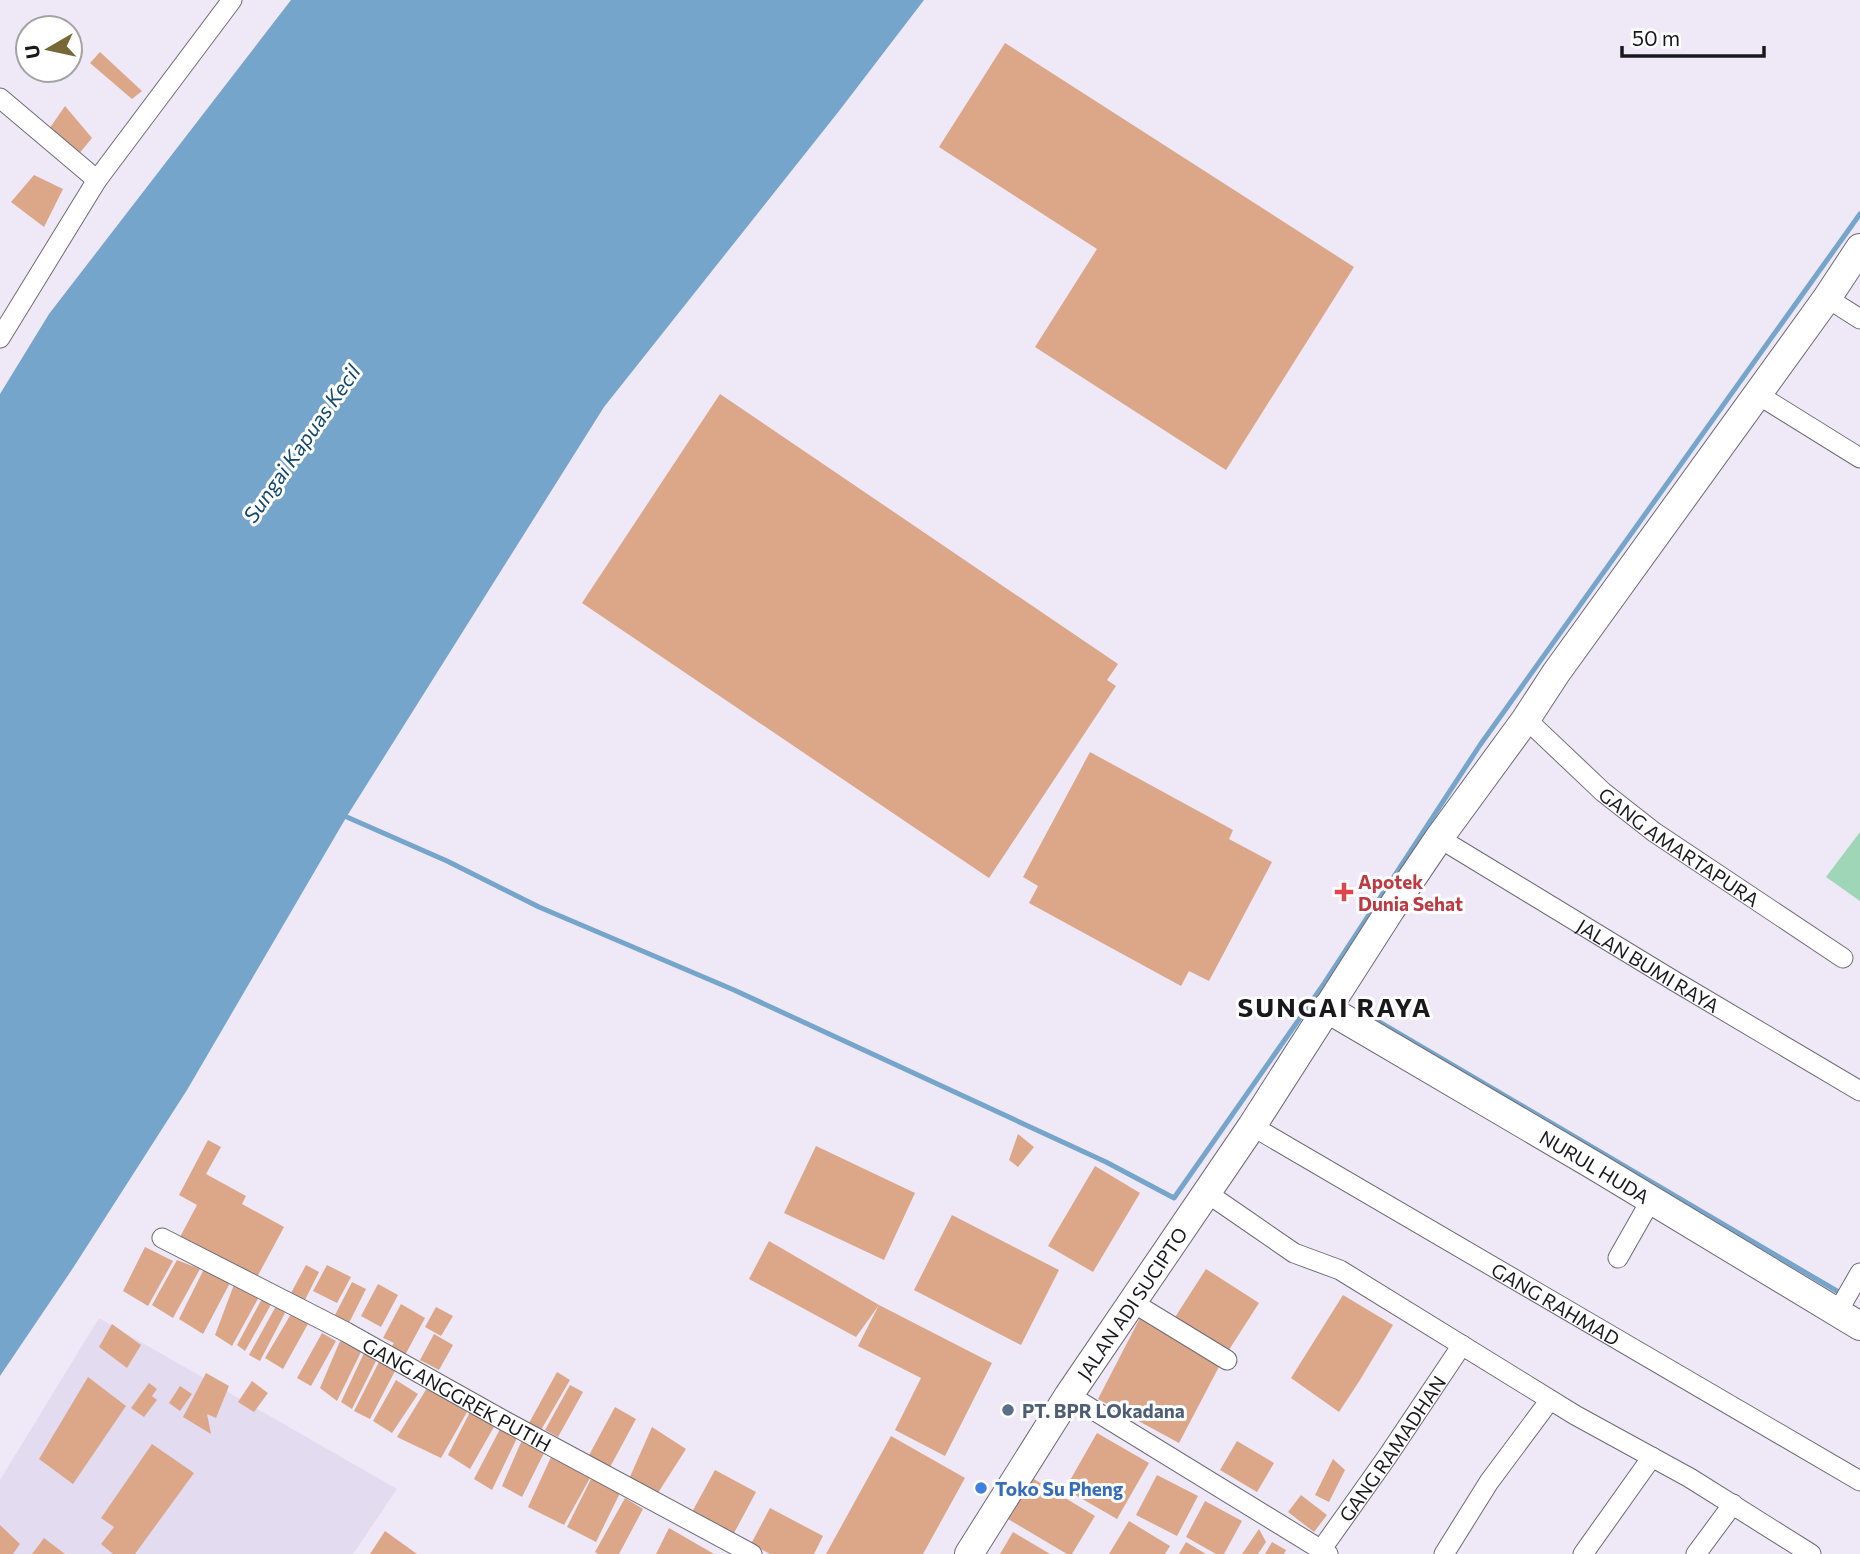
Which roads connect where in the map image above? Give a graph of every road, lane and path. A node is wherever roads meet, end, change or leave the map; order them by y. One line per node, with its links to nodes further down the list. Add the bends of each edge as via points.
1 (232, 0): 3 (street)
2 (0, 98): 3 (street)
3 (97, 180): 7 (street)
4 (1860, 248): 5 (main road, JALAN ADI SUCIPTO)
5 (1827, 298): 6 (street); 8 (main road, JALAN ADI SUCIPTO)
6 (1860, 320)
7 (0, 338)
8 (1757, 394): 9 (street); 10 (main road, JALAN ADI SUCIPTO)
9 (1860, 458)
10 (1526, 719): 11 (main road, JALAN ADI SUCIPTO); 12 (street, GANG AMARTAPURA, via 1603,792 1654,832)
11 (1439, 838): 13 (main road, JALAN ADI SUCIPTO); 14 (street, JALAN BUMI RAYA)
12 (1843, 958)
13 (1326, 1008): 15 (main road, JALAN ADI SUCIPTO); 17 (main road, NURUL HUDA)
14 (1860, 1091)
15 (1252, 1126): 16 (main road, JALAN ADI SUCIPTO); 27 (street, GANG RAHMAD)
16 (1207, 1193): 21 (main road, JALAN ADI SUCIPTO); 22 (street, via 1294,1253 1340,1270)
17 (1651, 1200): 19 (street); 20 (main road, NURUL HUDA)
18 (162, 1238): 30 (street, GANG ANGGREK PUTIH, via 346,1332)
19 (1618, 1258)
20 (1852, 1301)
21 (1132, 1302): 23 (street); 24 (main road, JALAN ADI SUCIPTO)
22 (1462, 1345): 25 (street); 29 (street, GANG RAMADHAN)
23 (1227, 1360)
24 (1069, 1395): 29 (street); 31 (main road, JALAN ADI SUCIPTO)
25 (1550, 1400): 26 (street); 32 (street, via 1489,1482)
26 (1652, 1457): 28 (street); 33 (street)
27 (1860, 1480)
28 (1733, 1504): 34 (street); 35 (street)
29 (1325, 1552)
30 (752, 1554)
31 (969, 1554)
32 (1444, 1554)
33 (1583, 1554)
34 (1696, 1554)
35 (1811, 1554)

